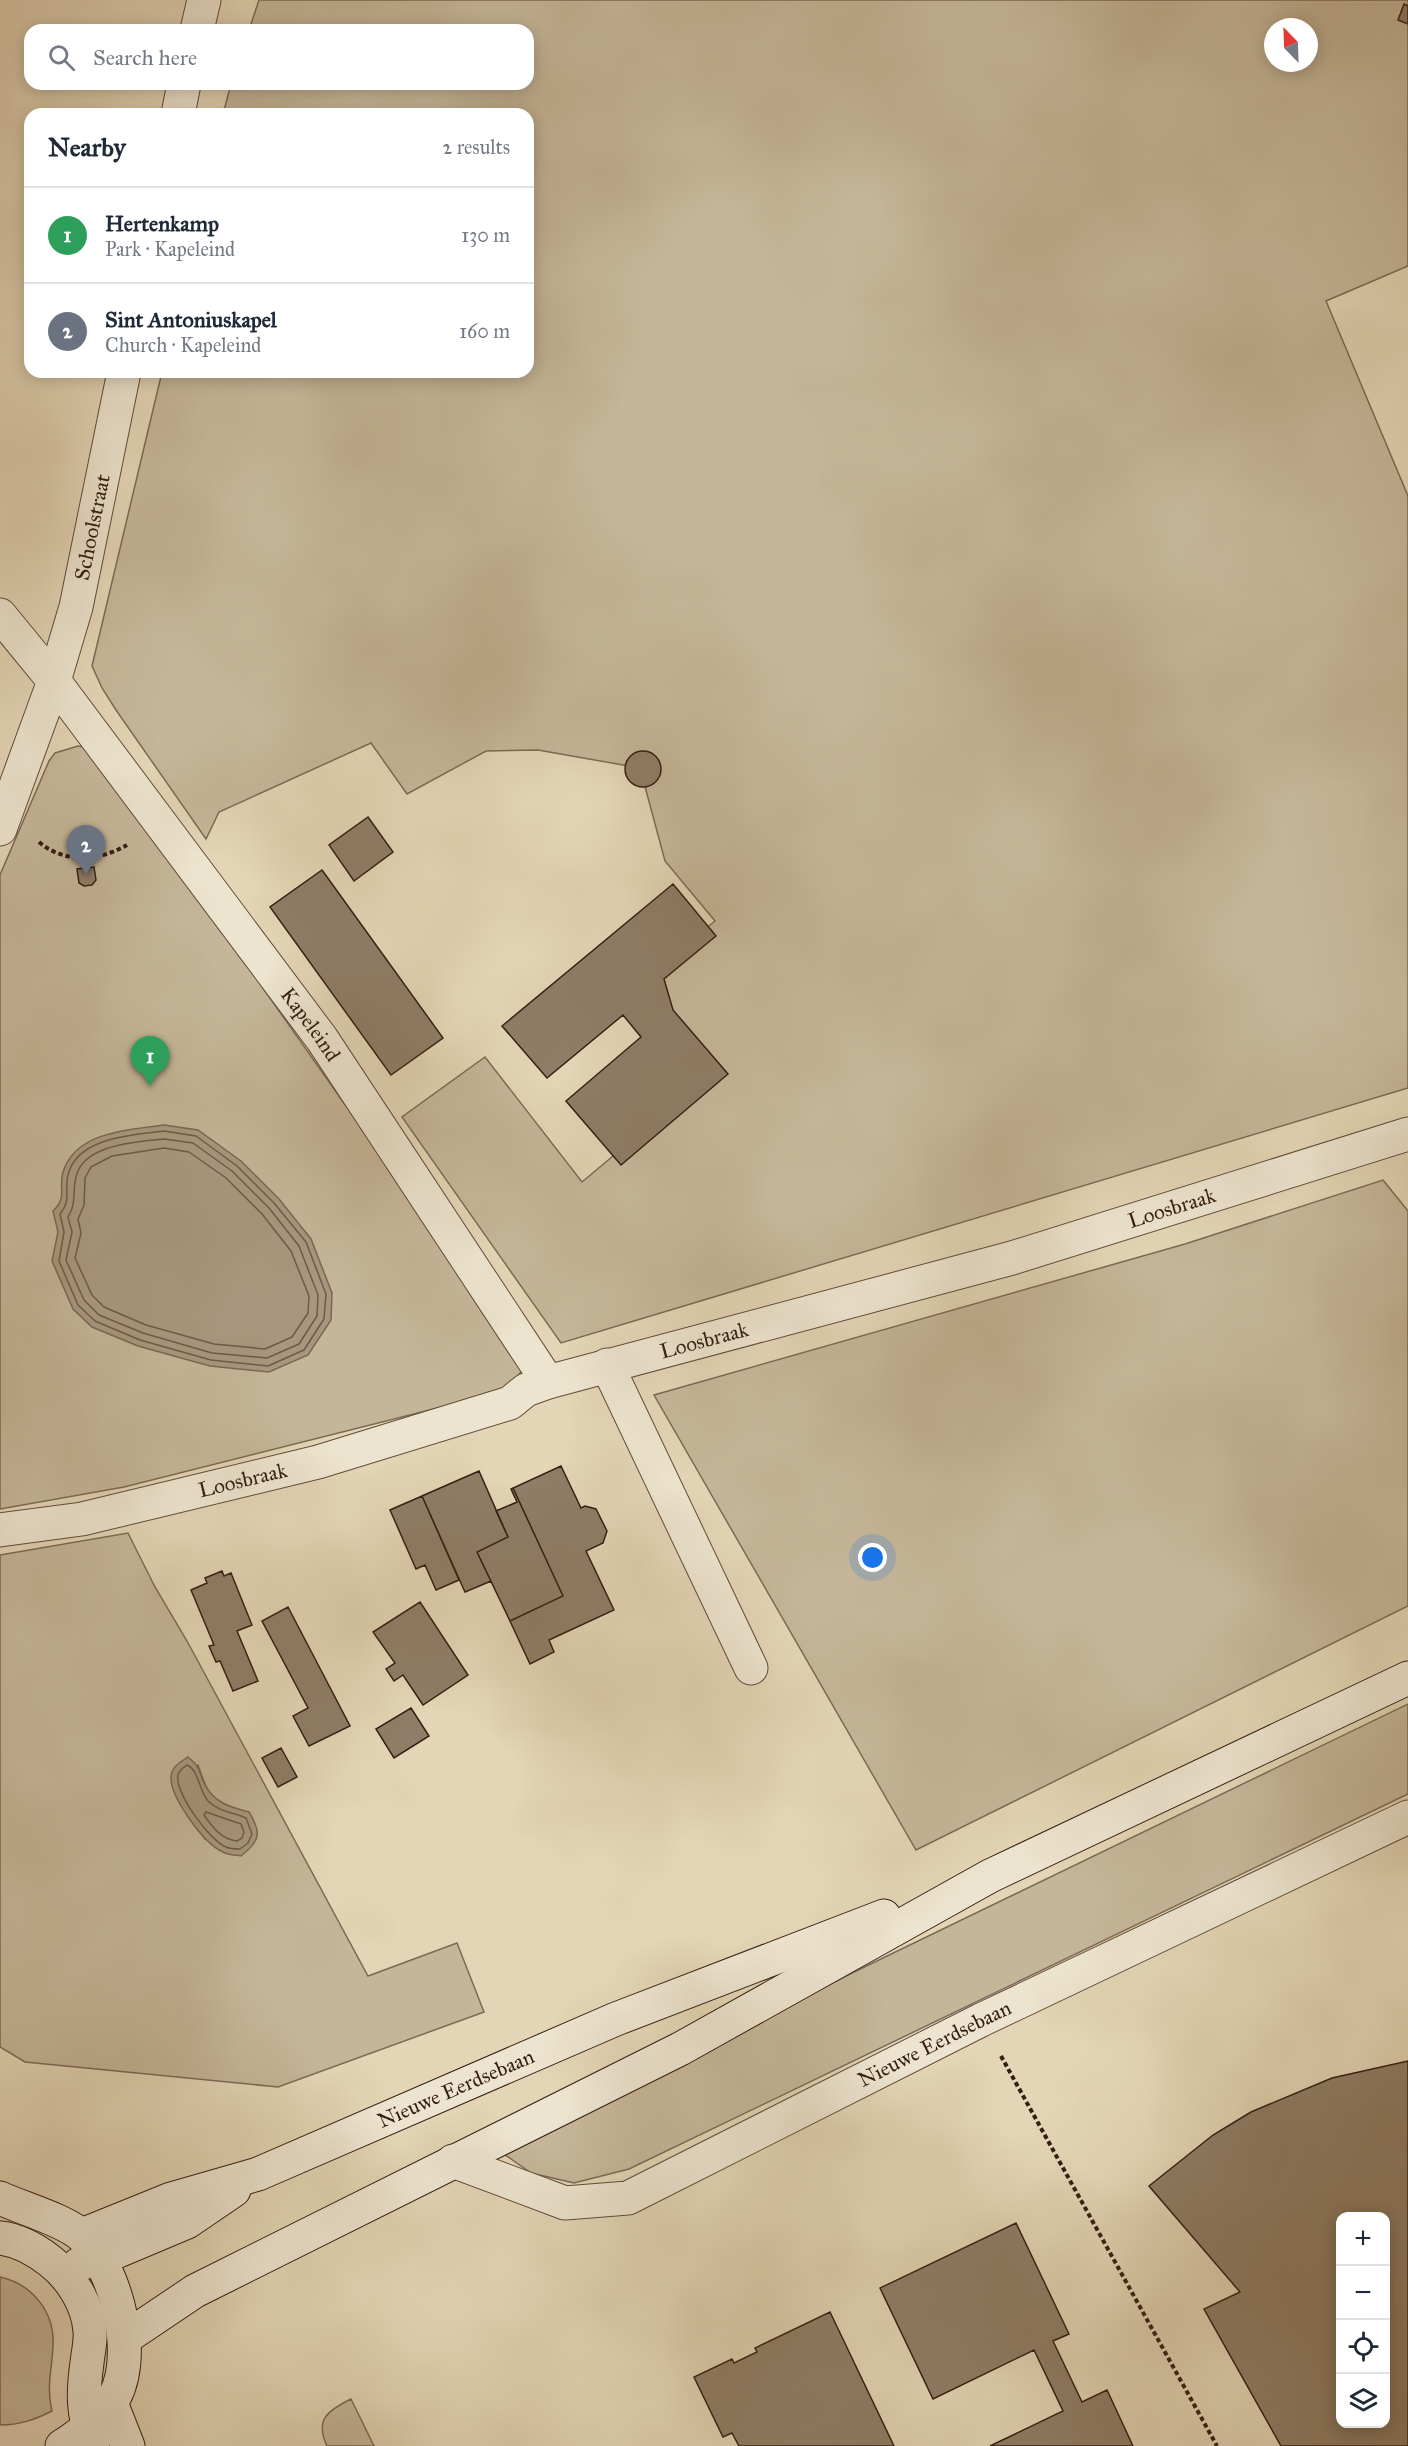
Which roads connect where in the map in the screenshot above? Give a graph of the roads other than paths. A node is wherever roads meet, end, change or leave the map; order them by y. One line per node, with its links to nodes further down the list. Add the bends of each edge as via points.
1 (204, 0): 2 (street)
2 (198, 24)
3 (183, 90): 4 (street)
4 (179, 108)
5 (123, 378): 7 (street, Schoolstraat, via 76,607)
6 (0, 615): 7 (street, Kapeleind)
7 (54, 681): 8 (street); 11 (street, Kapeleind, via 322,1039)
8 (3, 821)
9 (1408, 1134): 10 (street, Loosbraak, via 1012,1258)
10 (607, 1365): 11 (street, Loosbraak); 13 (street)
11 (548, 1382): 12 (street, Loosbraak, via 526,1390 510,1403 318,1462 93,1517)
12 (0, 1530)
13 (751, 1668)
14 (1408, 1678): 16 (street, Nieuwe Eerdsebaan)
15 (1408, 1817): 17 (street, Nieuwe Eerdsebaan, via 981,2020 628,2198 565,2203)
16 (990, 1876): 17 (street, Nieuwe Eerdsebaan, via 680,2049); 20 (street, Nieuwe Eerdsebaan, via 616,2019 258,2174 187,2223)
17 (453, 2161): 22 (street, Nieuwe Eerdsebaan, via 195,2290)
18 (4, 2200): 20 (street, via 52,2219)
19 (0, 2238): 21 (street, via 41,2254)
20 (91, 2247): 21 (street, Nieuwe Eerdsebaan); 22 (street, via 109,2275)
21 (61, 2269): 24 (street, via 76,2288 90,2332)
22 (125, 2338): 23 (street, via 119,2383)
23 (111, 2403): 24 (street); 25 (street)
24 (82, 2440)
25 (128, 2446)

